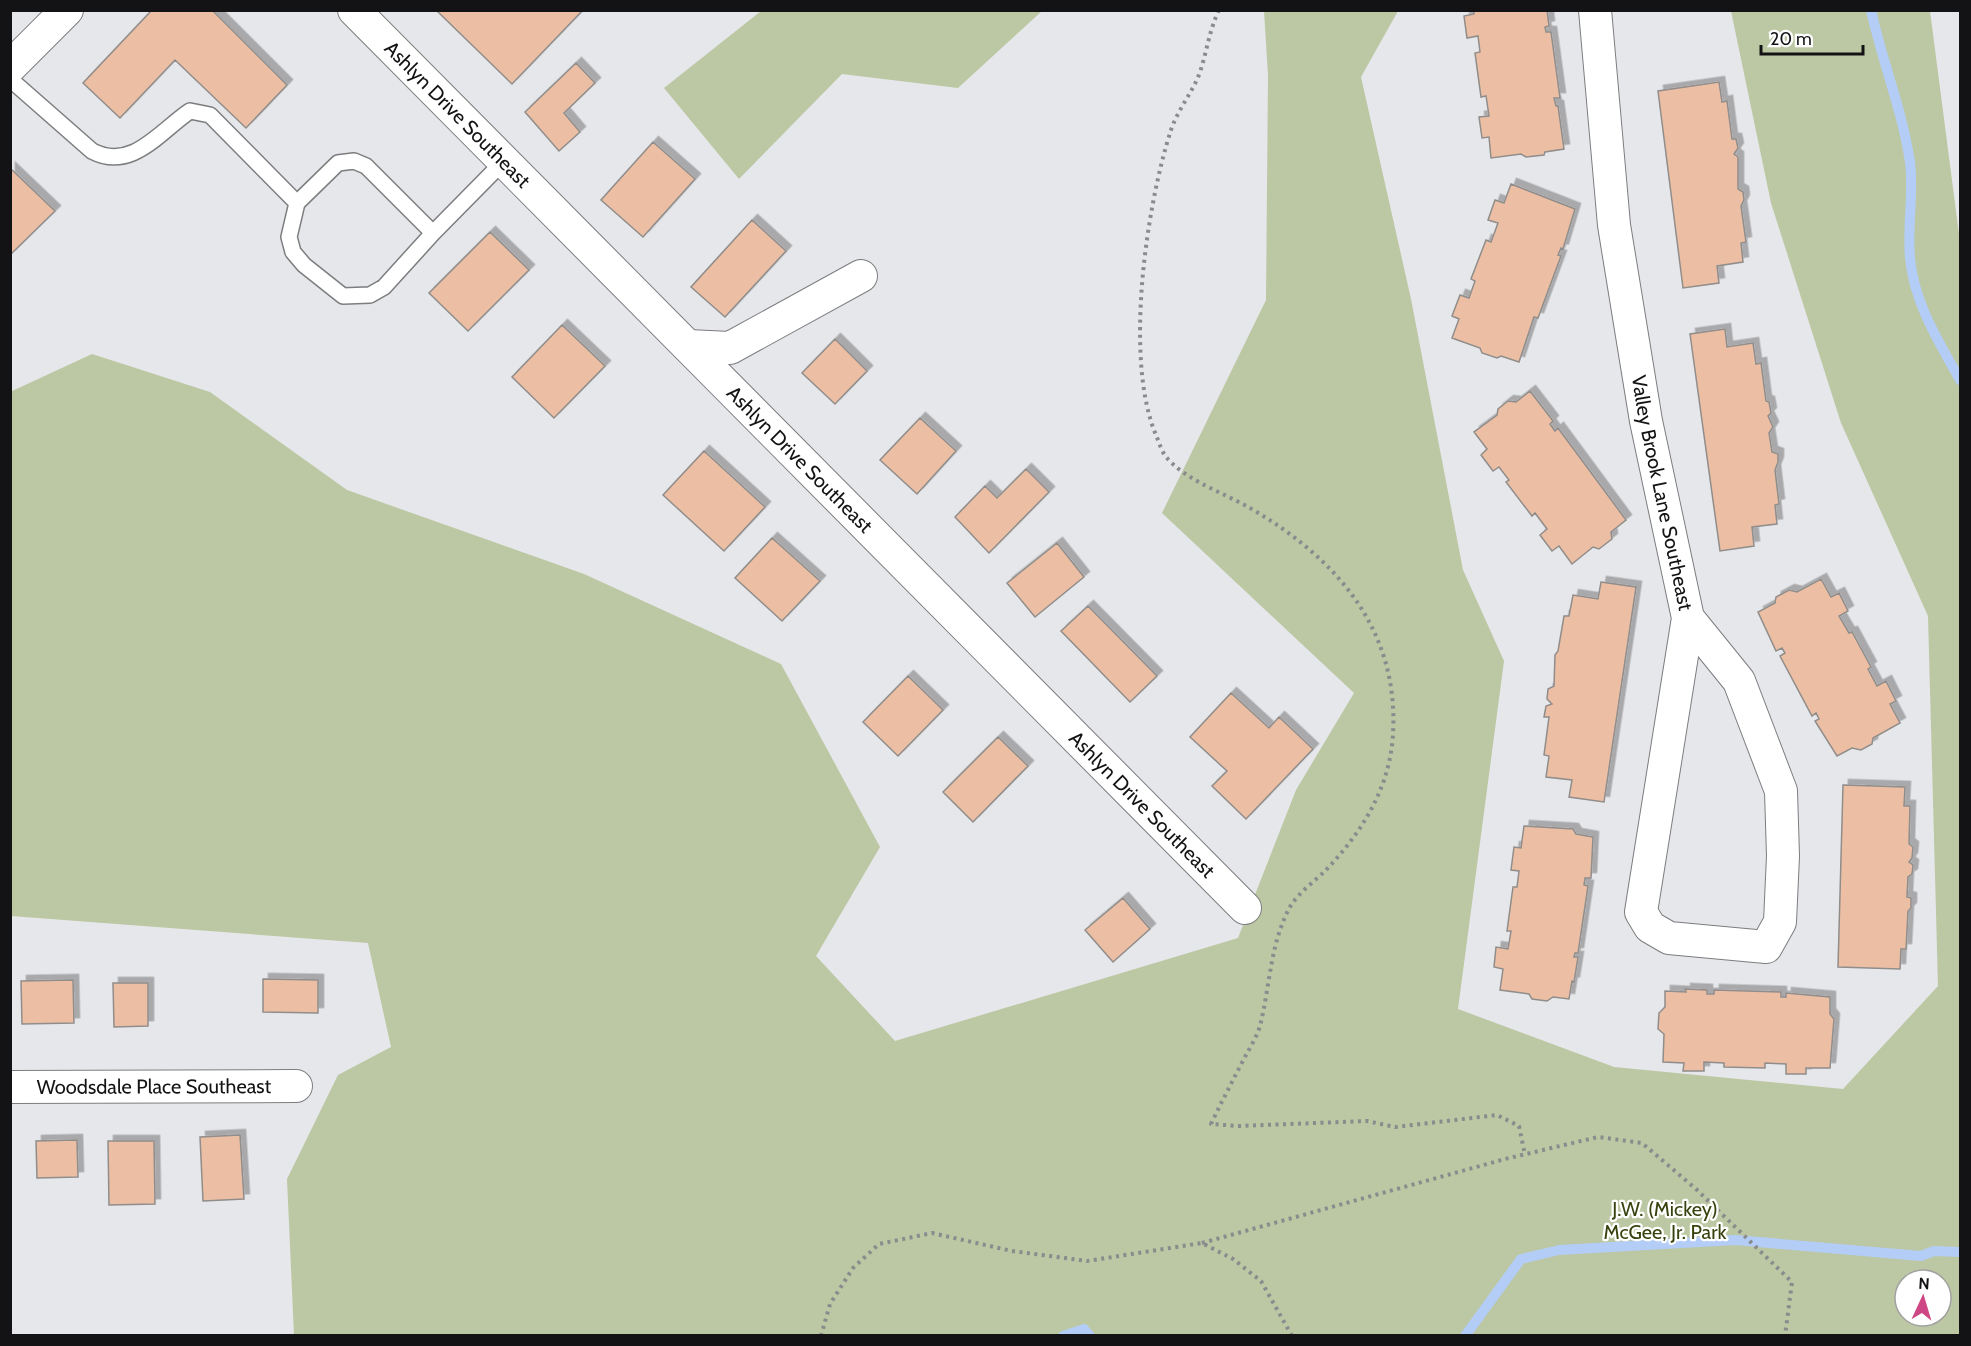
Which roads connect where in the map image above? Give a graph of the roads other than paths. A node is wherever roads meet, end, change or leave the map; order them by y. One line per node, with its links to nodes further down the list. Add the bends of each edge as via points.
1 (67, 10): 4 (street)
2 (354, 10): 6 (street, Ashlyn Drive Southeast)
3 (1595, 10): 11 (street, Valley Brook Lane Southeast, via 1614,225 1646,421)
4 (10, 67)
5 (10, 79): 7 (lane, via 92,152 104,158 134,154 190,111 210,115)
6 (504, 162): 8 (lane); 10 (street, Ashlyn Drive Southeast)
7 (297, 203): 8 (lane, via 338,163 354,161 366,165); 8 (lane, via 289,237 293,252 343,296 370,296 384,287)
8 (433, 233)
9 (861, 276): 10 (street, via 730,348)
10 (688, 346): 12 (street, Ashlyn Drive Southeast)
11 (1688, 618): 11 (street, Valley Brook Lane Southeast, via 1739,681 1781,791 1780,922 1766,947 1669,938 1650,927 1641,912)
12 (1245, 908)
13 (296, 1086): 14 (street, Woodsdale Place Southeast)
14 (10, 1087)

